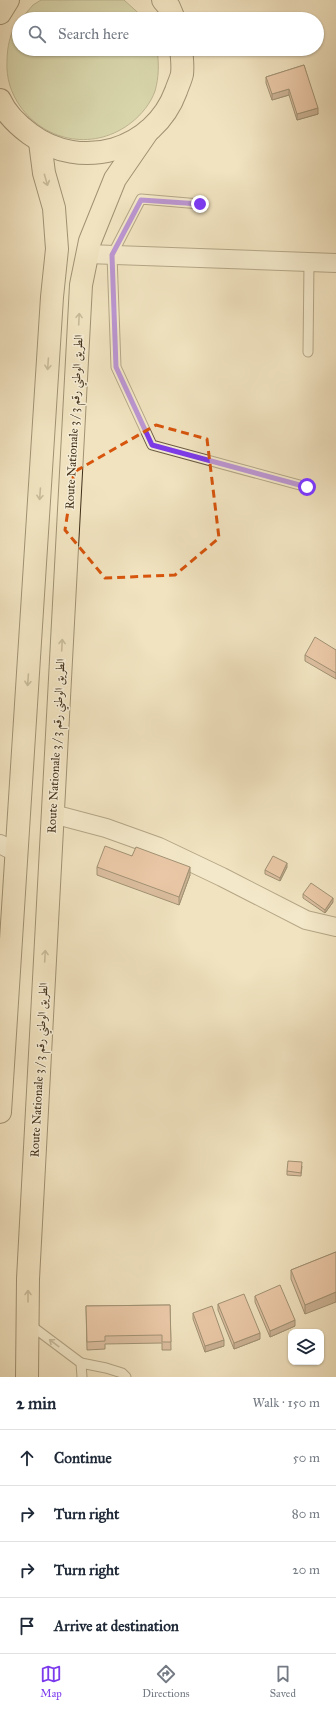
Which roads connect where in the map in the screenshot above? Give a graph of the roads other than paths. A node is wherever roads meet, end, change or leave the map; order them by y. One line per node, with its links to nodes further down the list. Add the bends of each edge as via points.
1 (8, 0): 4 (highway)
2 (163, 0): 3 (highway)
3 (171, 12)
4 (0, 13)
5 (182, 56): 7 (highway, via 182,74 170,106)
6 (0, 100): 8 (highway, via 18,125)
7 (148, 131): 8 (highway, via 129,144 107,152 84,154); 10 (highway, Route Nationale 3 / الطريق الوطني رقم 3, via 115,179 101,210)
8 (40, 142): 17 (highway, one-way to 17, via 44,173 54,208 57,249)
9 (200, 204): 11 (lane, via 141,200)
10 (87, 254): 11 (street); 16 (highway, Route Nationale 3 / الطريق الوطني رقم 3, one-way to 10, via 81,285)
11 (112, 255): 12 (street); 15 (lane, via 116,367 152,445)
12 (310, 263): 13 (street); 14 (lane)
13 (336, 264)
14 (308, 352)
15 (307, 487)
16 (53, 814): 18 (street, via 106,828 158,847 306,920); 20 (highway, Route Nationale 3 / الطريق الوطني رقم 3, one-way to 16, via 28,1279)
17 (8, 848): 19 (highway)
18 (336, 926)
19 (0, 1112)
20 (28, 1323): 21 (lane, one-way to 20); 22 (highway, Route Nationale 3 / الطريق الوطني رقم 3)
21 (80, 1363): 23 (lane); 24 (lane, via 106,1368 122,1373)
22 (27, 1377)
23 (82, 1377)
24 (126, 1377)

